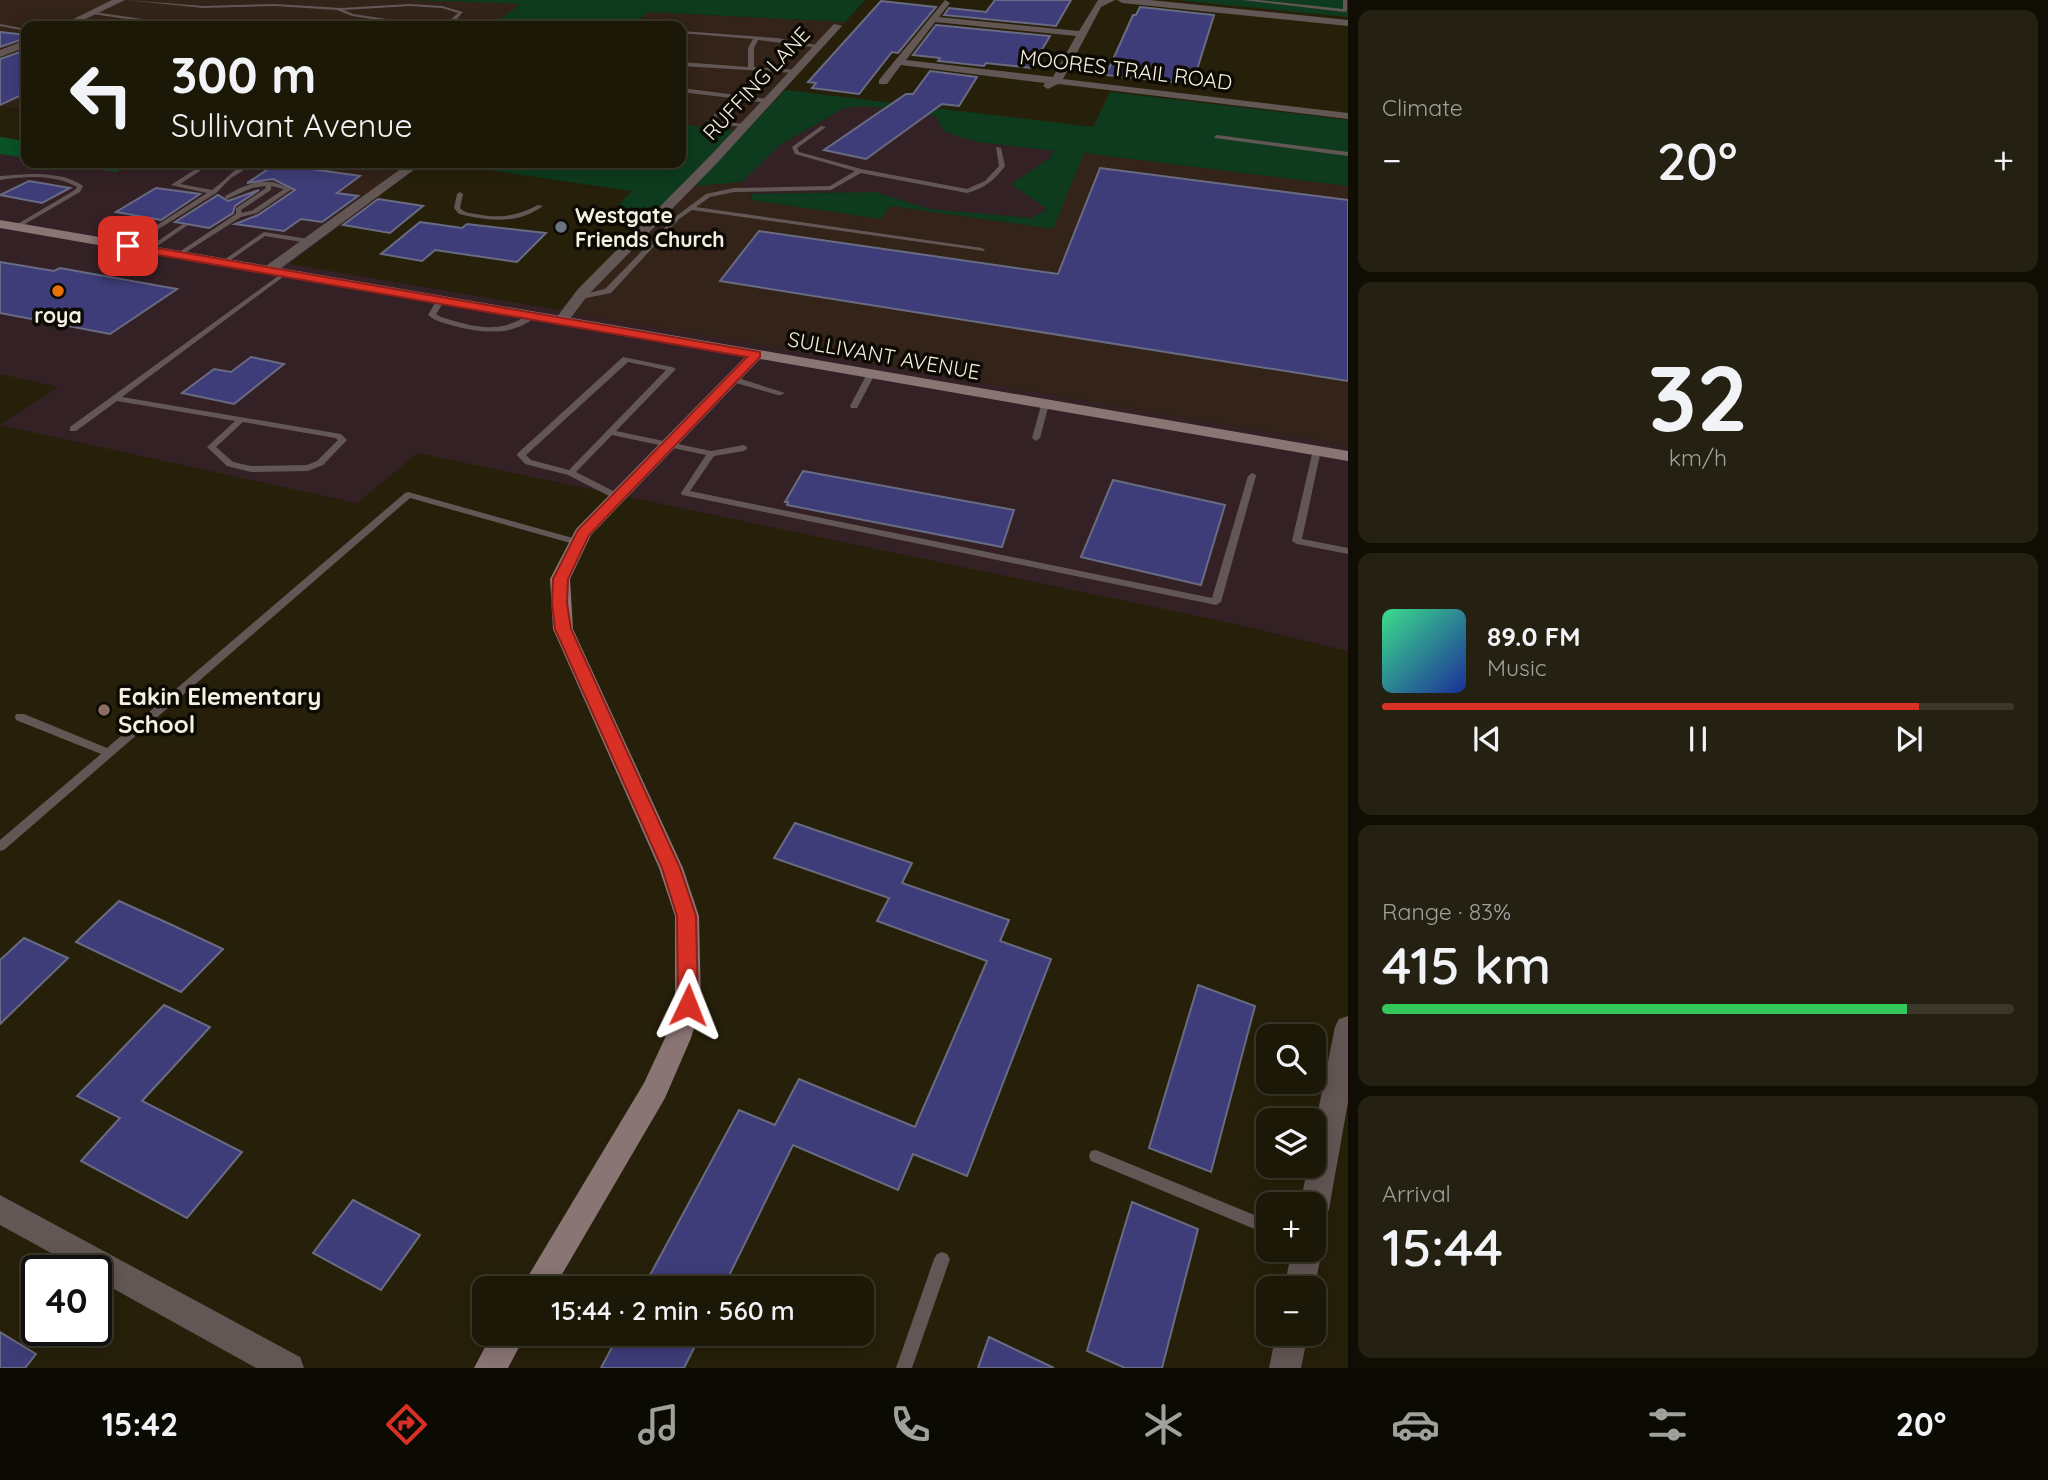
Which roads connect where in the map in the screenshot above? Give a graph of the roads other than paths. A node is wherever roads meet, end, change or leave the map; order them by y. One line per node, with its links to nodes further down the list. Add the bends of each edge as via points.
1 (120, 0): 11 (street)
2 (129, 0): 8 (lane, via 203,7)
3 (296, 0): 8 (lane)
4 (1110, 0): 22 (street, via 1097,6)
5 (1122, 0): 17 (street)
6 (1245, 0): 9 (lane)
7 (945, 3): 12 (street)
8 (275, 5): 10 (lane)
9 (1346, 7): 17 (street)
10 (333, 8): 15 (lane); 16 (lane, via 442,7 461,12)
11 (94, 13): 13 (street); 14 (lane)
12 (933, 19): 22 (street); 27 (street)
13 (76, 21)
14 (149, 21)
15 (394, 21)
16 (453, 21)
17 (1346, 22)
18 (0, 24): 20 (lane)
19 (837, 26): 25 (street, RUFFING LANE)
20 (21, 29)
21 (686, 32): 23 (lane)
22 (1082, 34): 31 (street)
23 (756, 38): 25 (lane); 29 (lane)
24 (21, 45): 26 (street)
25 (819, 46): 30 (street, RUFFING LANE)
26 (0, 54)
27 (899, 62): 31 (street, MOORES TRAIL ROAD); 32 (street)
28 (686, 64): 29 (lane)
29 (751, 67): 30 (lane)
30 (795, 71): 36 (street, RUFFING LANE)
31 (1057, 79): 33 (street); 37 (street, MOORES TRAIL ROAD)
32 (883, 82)
33 (1044, 89)
34 (686, 91): 35 (lane)
35 (735, 97): 36 (lane); 38 (lane, via 710,122)
36 (767, 101): 38 (street, RUFFING LANE)
37 (1348, 116)
38 (744, 126): 66 (street, RUFFING LANE)
39 (823, 127): 46 (lane, via 794,148 797,153)
40 (1217, 137): 42 (lane)
41 (998, 148): 46 (lane, via 1002,166 975,190)
42 (1348, 154)
43 (201, 168): 49 (lane, via 174,185)
44 (244, 168): 49 (lane)
45 (410, 168): 58 (street)
46 (860, 171): 53 (lane, via 831,188 720,192)
47 (0, 178): 57 (lane, via 22,175 68,180 79,186 78,191)
48 (267, 184): 51 (lane, via 243,187); 54 (lane, via 269,189 238,209); 54 (lane, via 289,189 256,212)
49 (214, 191): 59 (lane)
50 (460, 194): 52 (lane, via 457,208 461,213 482,217 513,219)
51 (227, 197)
52 (540, 206)
53 (691, 208): 61 (lane); 66 (lane, via 608,290)
54 (239, 215): 62 (lane)
55 (0, 225): 57 (main road, SULLIVANT AVENUE)
56 (185, 225): 60 (lane)
57 (16, 227): 59 (main road, SULLIVANT AVENUE)
58 (308, 241): 63 (lane, via 264,234); 64 (street)
59 (128, 246): 60 (main road, SULLIVANT AVENUE)
60 (149, 250): 62 (main road, SULLIVANT AVENUE)
61 (982, 250)
62 (178, 255): 63 (main road, SULLIVANT AVENUE)
63 (223, 263): 64 (main road, SULLIVANT AVENUE)
64 (268, 271): 65 (main road, SULLIVANT AVENUE)
65 (285, 274): 67 (main road, SULLIVANT AVENUE); 74 (lane)
66 (579, 298): 69 (street, RUFFING LANE)
67 (441, 300): 68 (main road, SULLIVANT AVENUE); 68 (lane, via 432,314 438,319 487,329 511,329)
68 (531, 316): 69 (main road, SULLIVANT AVENUE)
69 (561, 321): 70 (main road, SULLIVANT AVENUE)
70 (756, 355): 71 (main road, SULLIVANT AVENUE); 72 (main road)
71 (871, 374): 75 (main road, SULLIVANT AVENUE); 76 (lane)
72 (732, 379): 73 (lane); 81 (main road)
73 (781, 393)
74 (115, 398): 77 (lane); 78 (lane)
75 (1045, 404): 80 (lane); 83 (main road, SULLIVANT AVENUE)
76 (854, 406)
77 (242, 419): 77 (lane, via 338,436 344,440 308,468 251,469 230,464 211,447)
78 (73, 429)
79 (610, 432): 81 (lane); 86 (lane); 86 (lane, via 672,369 626,359 521,455 528,462)
80 (1035, 438)
81 (667, 446): 84 (lane); 88 (main road)
82 (744, 448): 84 (lane)
83 (1317, 450): 85 (main road, SULLIVANT AVENUE); 90 (lane, via 1297,541)
84 (711, 454): 87 (lane, via 685,493 1216,602)
85 (1348, 456)
86 (571, 472): 88 (lane)
87 (1252, 476)
88 (618, 498): 89 (main road)
89 (577, 542): 92 (lane, via 408,495); 100 (main road, via 560,579 563,629 671,868 687,916 688,1005 655,1090)
90 (1348, 551)
91 (20, 717): 92 (lane)
92 (109, 752): 93 (lane)
93 (0, 847)
94 (1348, 1027): 96 (street)
95 (1096, 1156): 98 (lane)
96 (1317, 1192)
97 (0, 1209): 103 (street)
98 (1256, 1223)
99 (943, 1259): 105 (lane)
100 (544, 1276)
101 (503, 1346): 104 (main road)
102 (1290, 1346): 106 (street)
103 (288, 1368)
104 (490, 1368)
105 (904, 1368)
106 (1285, 1368)

